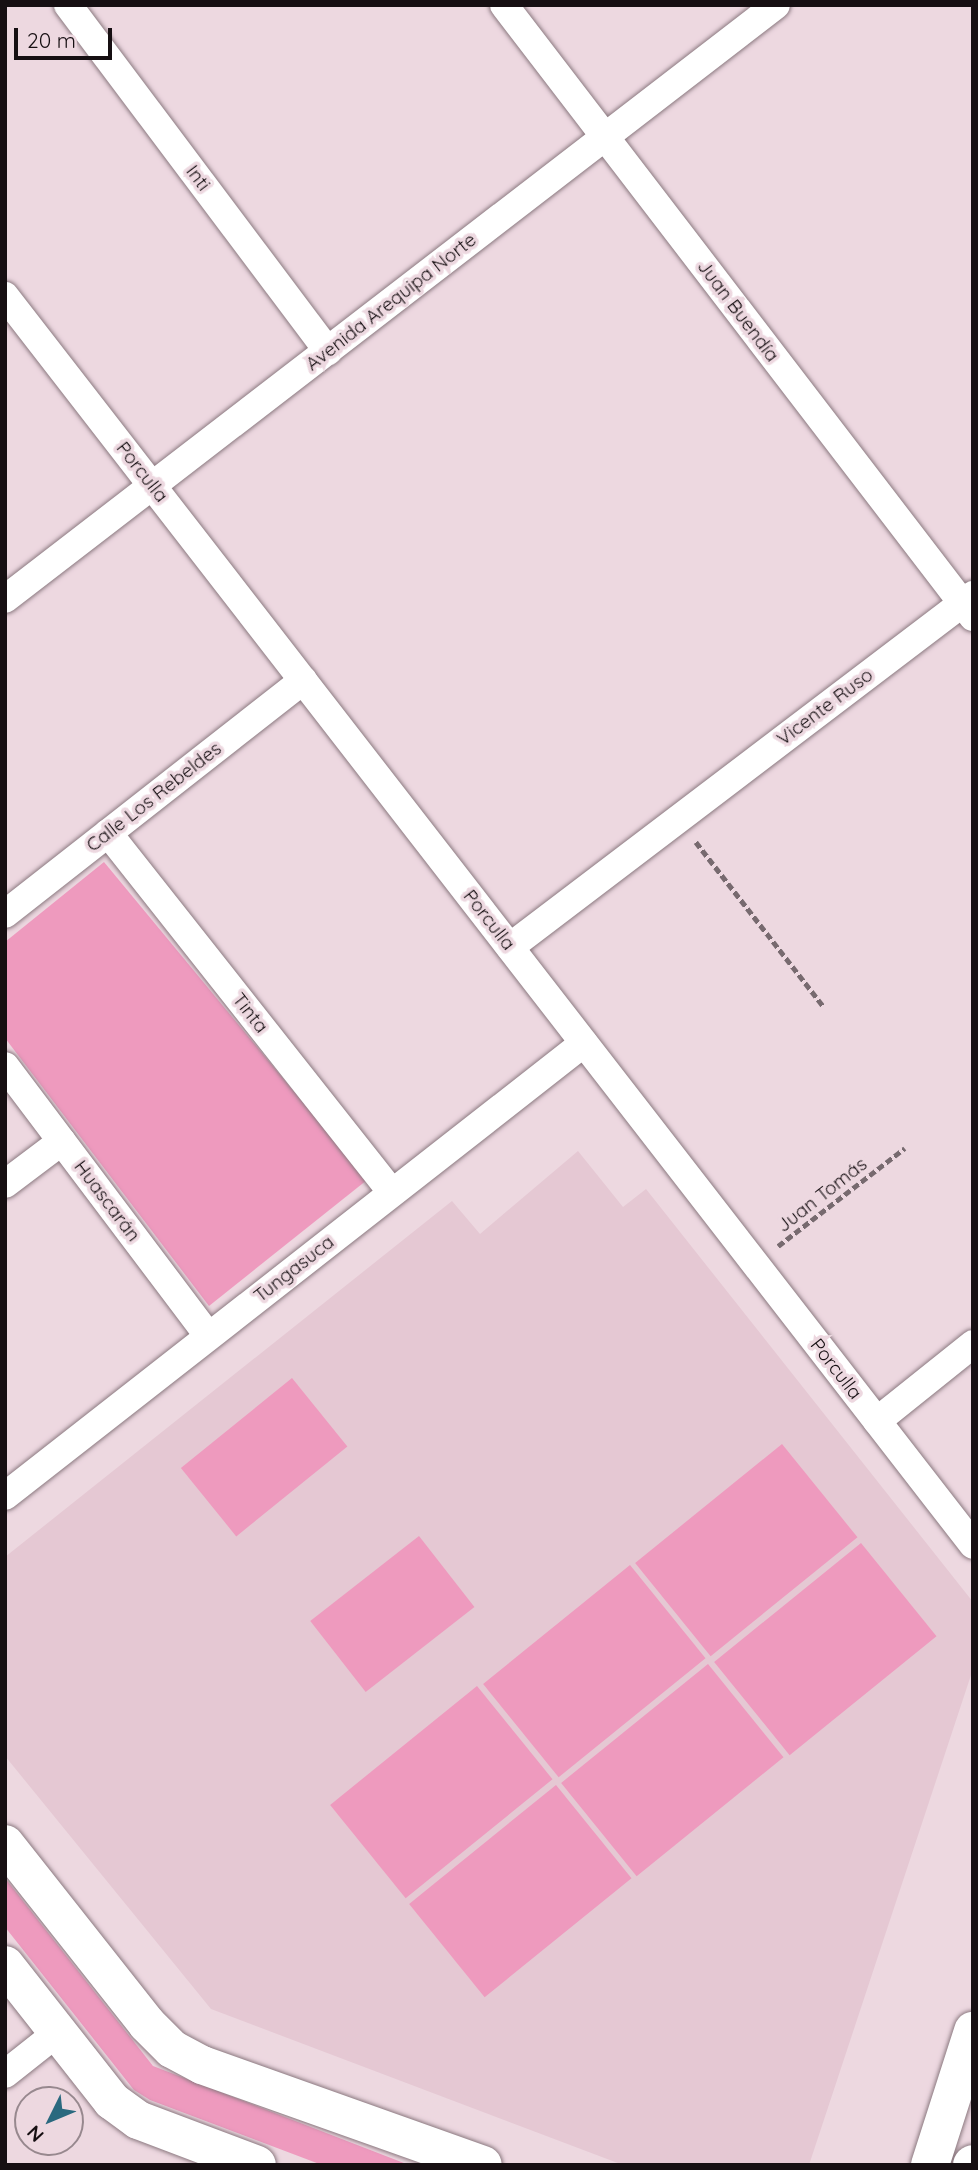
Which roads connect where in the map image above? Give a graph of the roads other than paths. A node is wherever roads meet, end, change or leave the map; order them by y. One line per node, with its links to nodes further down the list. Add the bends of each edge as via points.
1 (68, 5): 6 (street, Inti)
2 (504, 5): 4 (street, Juan Buendía)
3 (776, 5): 4 (street, Avenida Arequipa Norte)
4 (605, 137): 6 (street, Avenida Arequipa Norte); 9 (street, Juan Buendía)
5 (5, 296): 7 (street, Porculla)
6 (328, 351): 7 (street, Avenida Arequipa Norte)
7 (153, 487): 8 (street, Avenida Arequipa Norte); 10 (street, Porculla)
8 (5, 599)
9 (969, 605): 13 (street, Vicente Ruso)
10 (303, 680): 11 (street, Calle Los Rebeldes); 13 (street, Porculla)
11 (108, 833): 12 (street, Calle Los Rebeldes); 18 (street, Tinta)
12 (5, 914)
13 (510, 947): 14 (street, Porculla)
14 (583, 1043): 18 (street, Tungasuca); 21 (street, Porculla)
15 (5, 1066): 16 (street, Huascarán)
16 (62, 1141): 17 (street); 19 (street, Huascarán)
17 (5, 1184)
18 (392, 1192): 19 (street, Tungasuca)
19 (208, 1335): 22 (street, Tungasuca)
20 (973, 1344): 21 (street)
21 (877, 1421): 23 (street, Porculla)
22 (5, 1496)
23 (973, 1545)
24 (5, 1844): 30 (main road, via 147,2024 172,2049 202,2065)
25 (5, 1965): 27 (main road)
26 (973, 2031): 31 (main road)
27 (57, 2033): 28 (street); 29 (main road, via 112,2101 138,2120)
28 (5, 2074)
29 (257, 2165)
30 (483, 2165)
31 (930, 2165)

